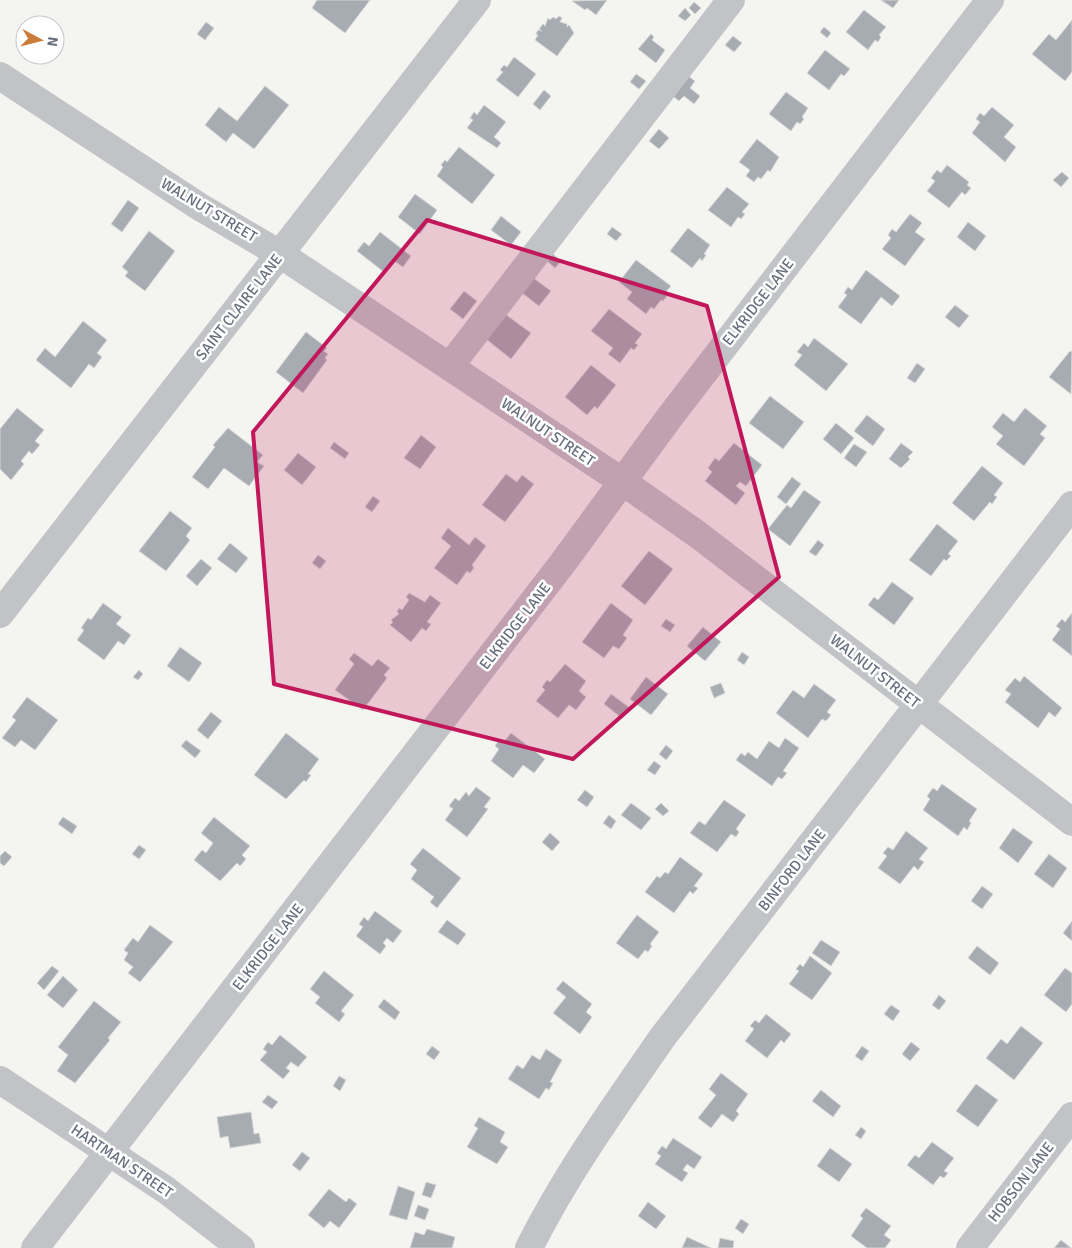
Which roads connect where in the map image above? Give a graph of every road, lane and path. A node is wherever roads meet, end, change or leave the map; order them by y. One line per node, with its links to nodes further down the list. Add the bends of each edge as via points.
1 (477, 0): 5 (street, SAINT CLAIRE LANE)
2 (731, 0): 6 (street)
3 (990, 0): 7 (street, ELKRIDGE LANE)
4 (0, 76): 5 (street, WALNUT STREET, via 200,207)
5 (280, 254): 6 (street, WALNUT STREET); 9 (street, SAINT CLAIRE LANE)
6 (450, 366): 7 (street, WALNUT STREET)
7 (623, 482): 10 (street, WALNUT STREET, via 697,534); 14 (street, ELKRIDGE LANE)
8 (1072, 505): 10 (street, BINFORD LANE)
9 (0, 614)
10 (919, 705): 11 (street, WALNUT STREET); 17 (street, BINFORD LANE, via 662,1038 568,1178)
11 (1072, 822)
12 (0, 1080): 14 (street, HARTMAN STREET)
13 (1072, 1116): 18 (street, HOBSON LANE)
14 (110, 1153): 15 (street, ELKRIDGE LANE); 16 (street, HARTMAN STREET, via 166,1190)
15 (35, 1248)
16 (241, 1248)
17 (529, 1248)
18 (970, 1248)

